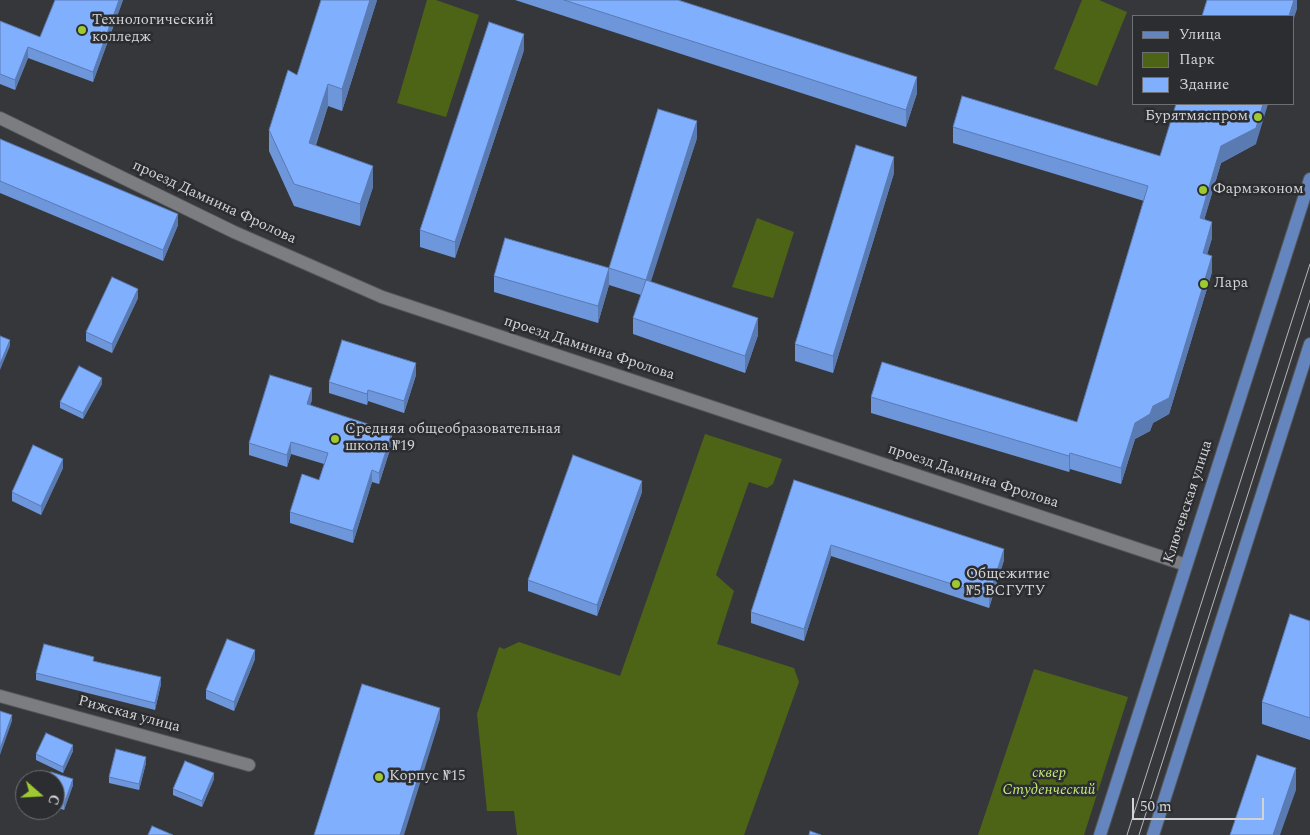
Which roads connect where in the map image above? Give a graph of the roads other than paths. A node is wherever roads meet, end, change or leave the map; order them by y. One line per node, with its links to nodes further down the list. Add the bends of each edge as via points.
1 (0, 118): 4 (street, проезд Дамнина Фролова, via 234,232 382,297)
2 (1310, 179): 4 (main road, Ключевская улица)
3 (1310, 344): 8 (main road)
4 (1186, 565): 7 (main road, Ключевская улица)
5 (0, 696): 6 (street, Рижская улица)
6 (249, 765)
7 (1100, 835)
8 (1153, 835)

